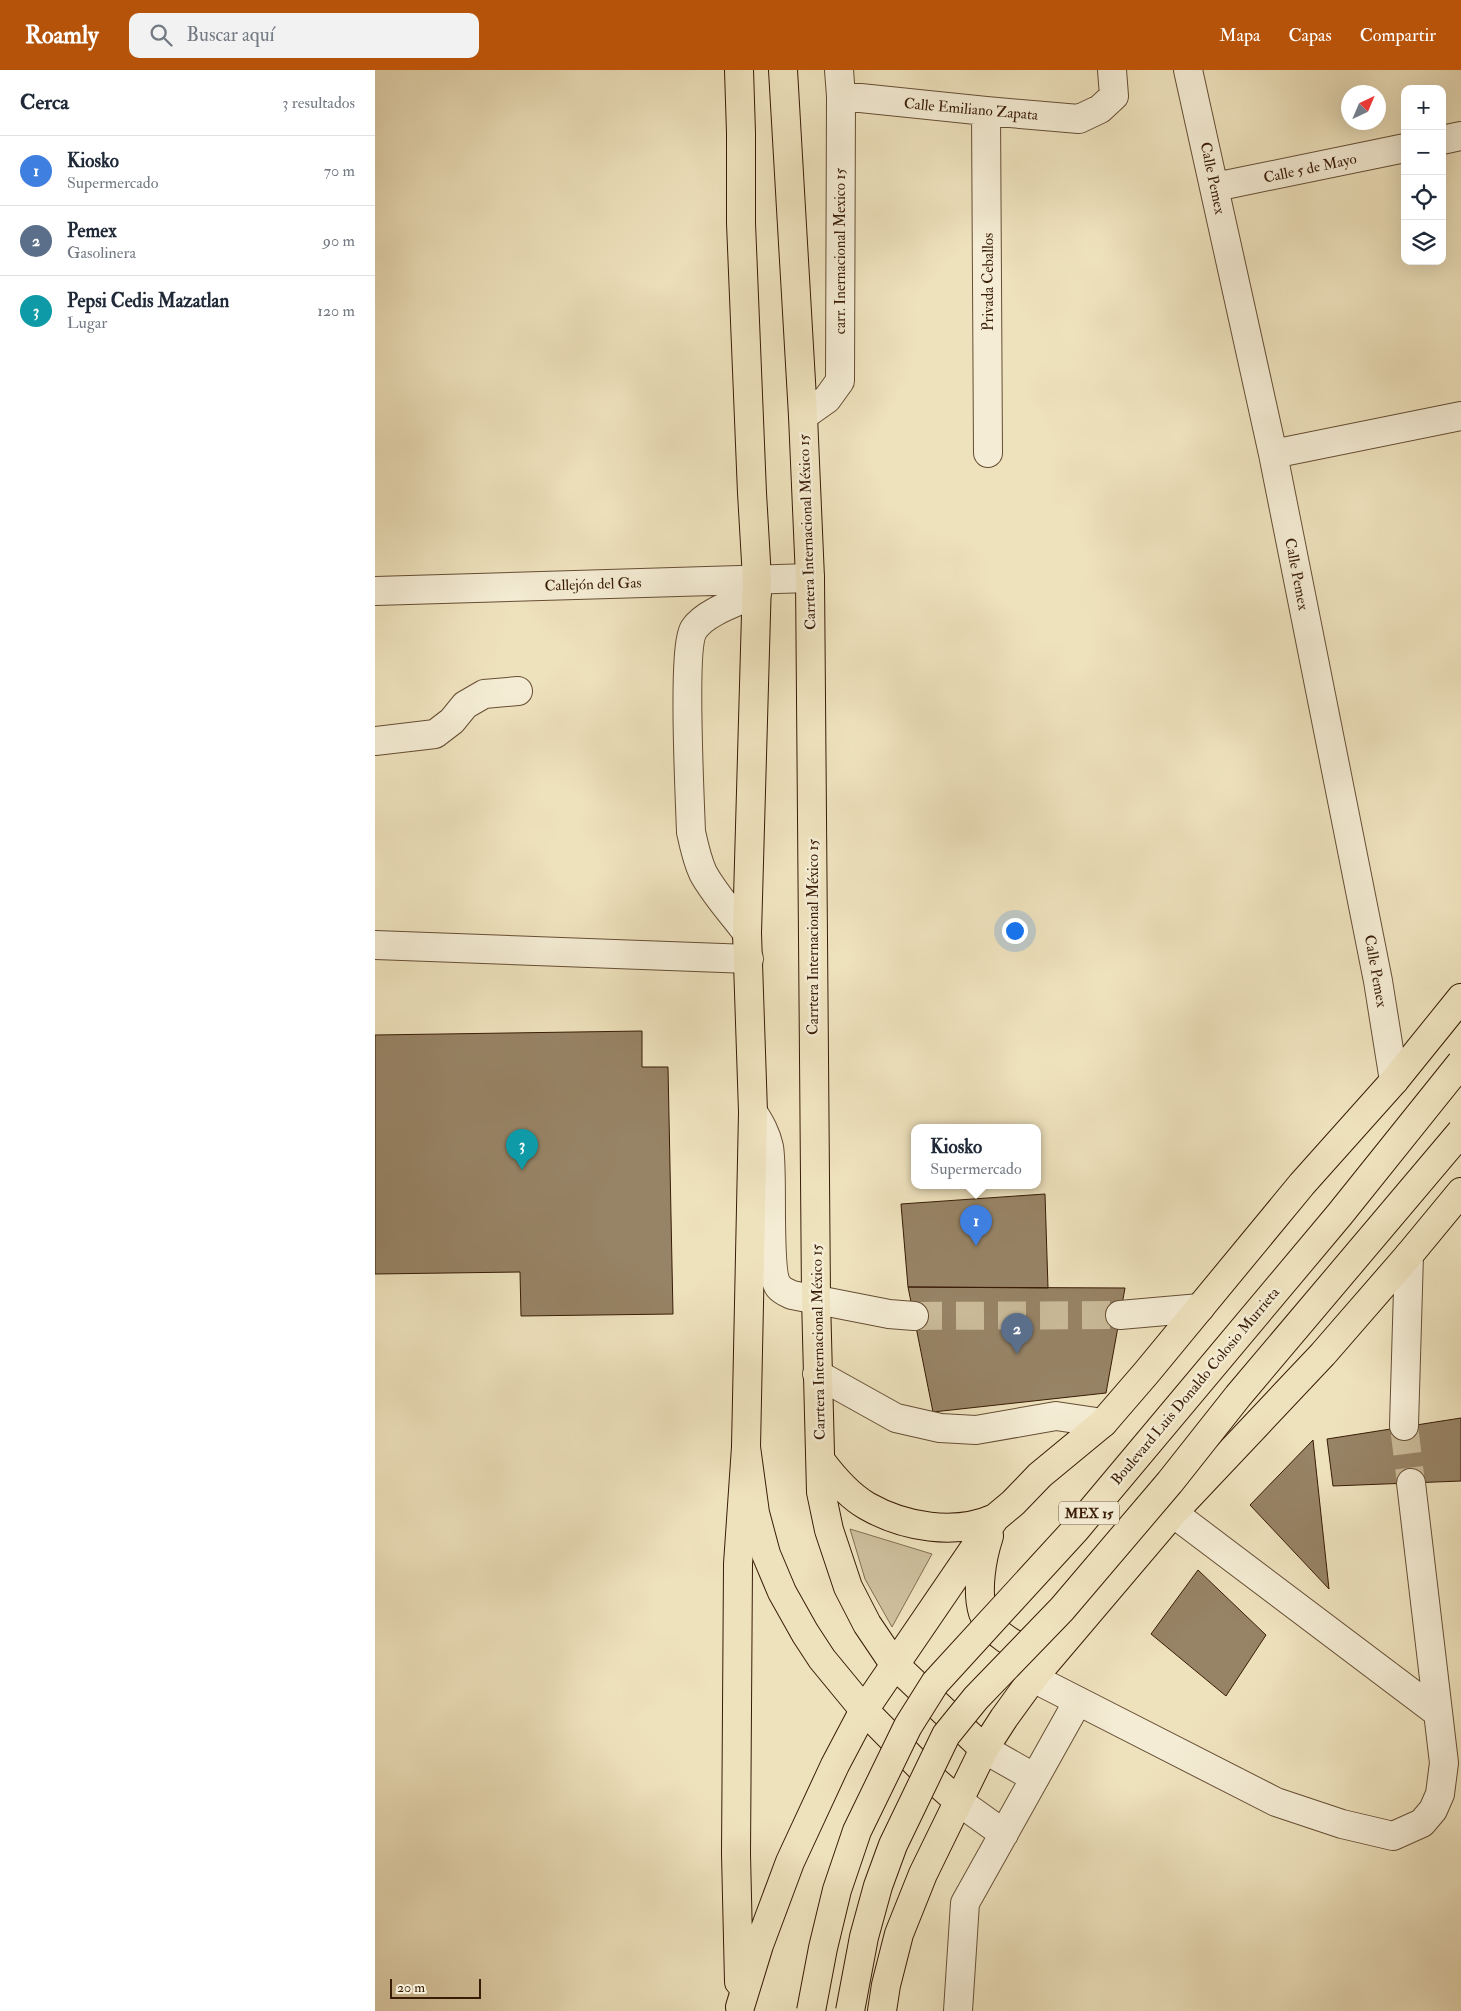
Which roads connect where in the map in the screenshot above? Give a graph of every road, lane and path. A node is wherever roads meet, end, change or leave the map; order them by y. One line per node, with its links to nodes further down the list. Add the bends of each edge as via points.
1 (739, 70): 16 (main road, via 741,222)
2 (783, 70): 11 (main road, Carrtera Internacional México 15)
3 (1113, 70): 6 (street, Calle Emiliano Zapata, via 1114,96 1100,110 1079,118)
4 (1188, 70): 10 (street, Calle Pemex)
5 (840, 83): 6 (street, Calle Emiliano Zapata); 11 (street, carr. Inernacional Mexico 15, via 840,381 827,399)
6 (986, 111): 13 (street, Privada Ceballos)
7 (1461, 136): 8 (street)
8 (1446, 139)
9 (1401, 149): 10 (street, Calle 5 de Mayo)
10 (1215, 187): 14 (street, Calle Pemex)
11 (803, 416): 15 (main road, Carrtera Internacional México 15)
12 (1461, 416): 14 (street)
13 (988, 453)
14 (1273, 454): 24 (street, Calle Pemex, via 1378,981)
15 (810, 578): 16 (street, Callejón del Gas); 29 (main road, Carrtera Internacional México 15)
16 (757, 586): 17 (street, Callejón del Gas); 21 (main road); 21 (street, via 705,617 693,630 689,648 691,832 695,853 703,873)
17 (375, 591)
18 (518, 692): 19 (street, via 484,694 465,705 453,722 435,734)
19 (375, 740)
20 (375, 945): 21 (street)
21 (748, 946): 25 (main road)
22 (1461, 998): 24 (main road)
23 (1461, 1063): 52 (main road, Boulevard Luis Donaldo Colosio Murrieta / MEX 15, bridge, via 1340,1214 1076,1529 935,1683 907,1726 857,1831 837,1890)
24 (1394, 1081): 30 (main road, via 1302,1184)
25 (753, 1112): 29 (street, via 765,1131 769,1148 773,1275 779,1288 792,1295); 36 (main road)
26 (1461, 1132): 53 (main road, MEX 15, bridge, via 1062,1609 976,1698 946,1735 893,1845 878,1886 864,1937)
27 (1461, 1192): 28 (main road)
28 (1409, 1256): 35 (street); 39 (main road, via 1323,1354)
29 (815, 1298): 32 (street, via 889,1314); 33 (main road, Carrtera Internacional México 15)
30 (1200, 1308): 31 (street); 34 (main road)
31 (1120, 1315)
32 (914, 1316)
33 (817, 1374): 34 (street, via 895,1418 940,1428 977,1430 1056,1416); 37 (main road, Carrtera Internacional México 15)
34 (1103, 1423): 40 (main road, via 1040,1475)
35 (1405, 1426)
36 (746, 1447): 45 (main road, via 755,1513 766,1554 779,1584 822,1659); 51 (main road, via 738,1573 736,1854)
37 (821, 1460): 40 (main road, via 837,1482 865,1505 890,1517 949,1528 982,1524); 42 (main road, Carrtera Internacional México 15, via 821,1492 829,1530 848,1587 867,1624)
38 (1411, 1483): 46 (street)
39 (1173, 1513): 41 (main road); 46 (street)
40 (995, 1518): 41 (main road, via 983,1556 983,1614 996,1632 1014,1645 1036,1649); 42 (main road)
41 (1067, 1637): 43 (main road)
42 (894, 1664): 45 (main road); 47 (main road, Carrtera Internacional México 15)
43 (1033, 1678): 44 (street); 47 (main road)
44 (1078, 1701): 46 (street, via 1276,1802 1342,1824 1393,1836 1422,1823 1440,1794 1443,1763); 48 (street)
45 (864, 1710): 49 (main road); 51 (main road, via 790,1862 759,1944)
46 (1438, 1713)
47 (984, 1748): 48 (street); 49 (main road)
48 (1035, 1778): 50 (street)
49 (958, 1801): 50 (street); 54 (main road, via 899,1934)
50 (1004, 1834): 55 (street, via 965,1903)
51 (740, 2009)
52 (811, 2011)
53 (850, 2011)
54 (882, 2011)
55 (958, 2011)

